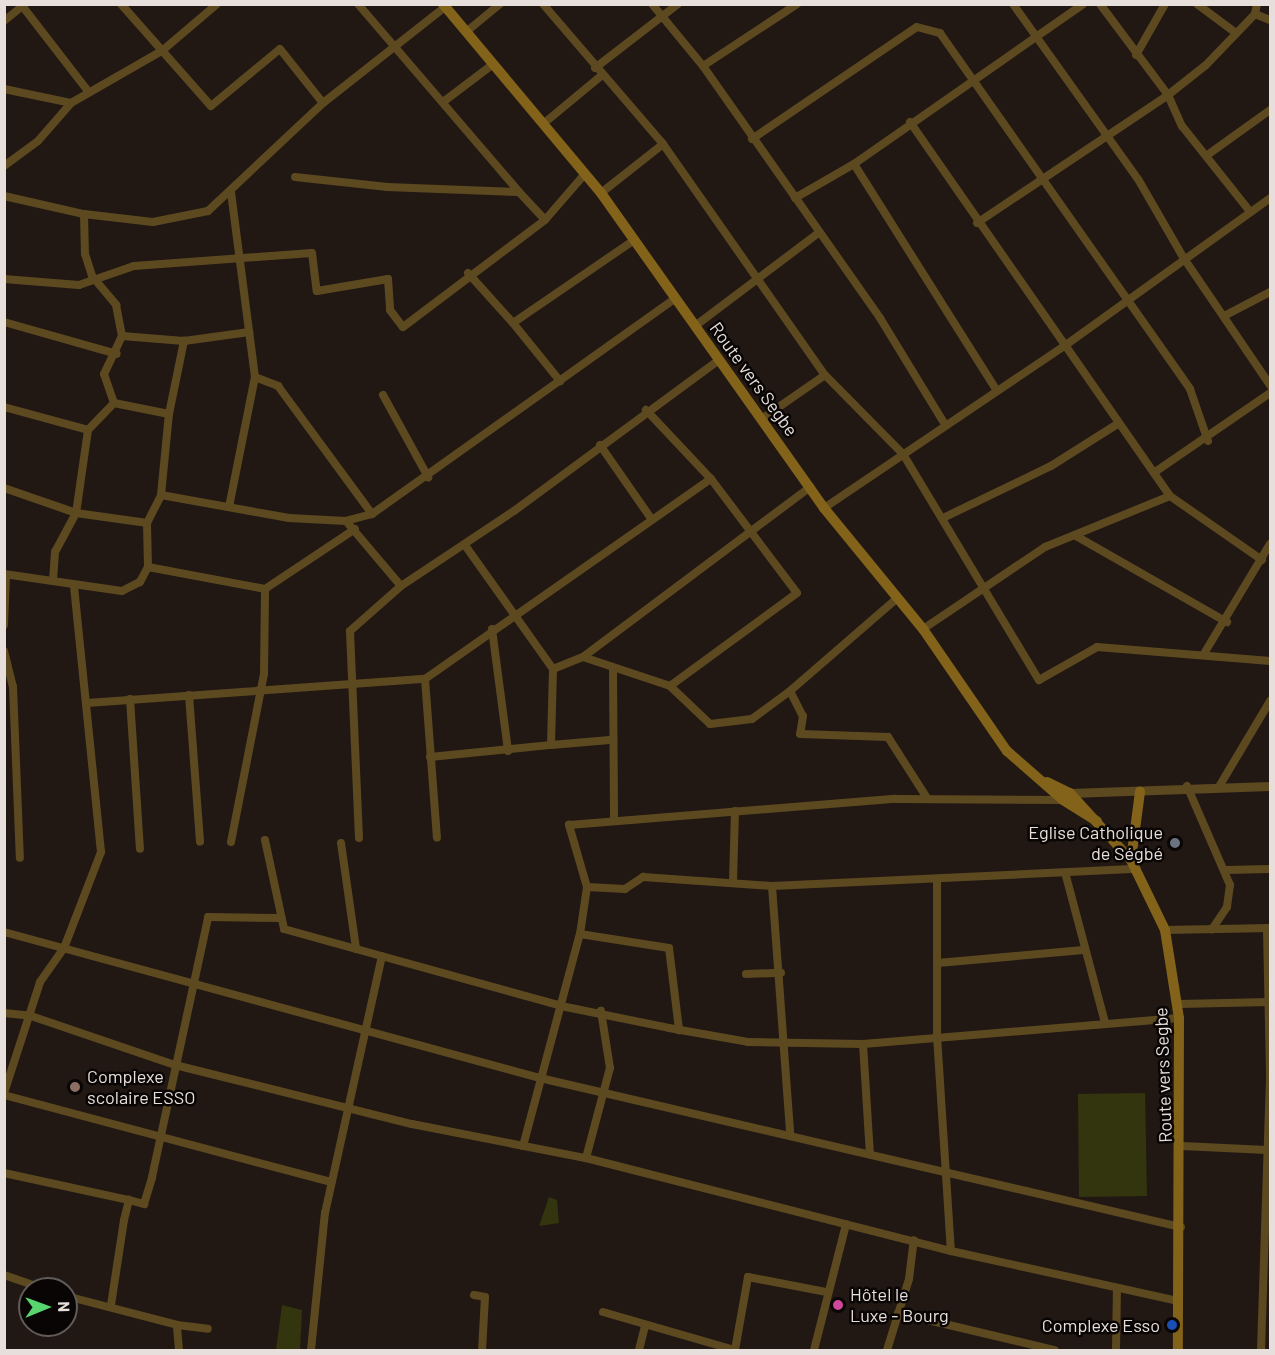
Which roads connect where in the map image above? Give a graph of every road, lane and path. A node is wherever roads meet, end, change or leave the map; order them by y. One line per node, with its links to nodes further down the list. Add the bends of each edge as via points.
1 (121, 4): 25 (street)
2 (217, 4): 25 (street)
3 (358, 4): 24 (street)
4 (501, 4): 21 (street)
5 (543, 4): 29 (street)
6 (652, 4): 18 (street)
7 (678, 4): 18 (street)
8 (796, 4): 28 (street)
9 (1013, 4): 23 (street)
10 (1083, 4): 23 (street)
11 (1100, 4): 26 (street)
12 (1165, 4): 26 (street)
13 (1197, 4): 22 (street)
14 (1257, 4): 17 (street)
15 (24, 6): 20 (street); 33 (street)
16 (444, 6): 21 (main road, Route vers Segbe); 24 (street)
17 (1255, 14): 19 (street); 22 (street)
18 (663, 16): 28 (street); 29 (street)
19 (1270, 20)
20 (4, 21)
21 (466, 32): 27 (main road, Route vers Segbe)
22 (1236, 33): 34 (street)
23 (1036, 35): 31 (street); 41 (street)
24 (397, 48): 35 (street); 37 (street)
25 (163, 50): 33 (street); 37 (street, via 211,106 280,49)
26 (1136, 55): 34 (street)
27 (492, 65): 35 (street); 40 (main road, Route vers Segbe)
28 (703, 66): 42 (street)
29 (595, 68): 30 (street)
30 (601, 76): 40 (street); 43 (street)
31 (976, 77): 39 (street); 42 (street, via 940,33 917,27); 49 (street)
32 (4, 90): 36 (street)
33 (88, 91): 36 (street)
34 (1168, 95): 41 (street); 44 (street, via 1182,126)
35 (443, 102): 51 (street)
36 (71, 103): 46 (street, via 38,141)
37 (323, 103): 50 (street)
38 (1270, 110): 44 (street)
39 (910, 122): 45 (street); 59 (street)
40 (543, 123): 47 (main road, Route vers Segbe)
41 (1109, 136): 49 (street); 63 (street)
42 (752, 139): 54 (street)
43 (663, 144): 52 (street); 67 (street)
44 (1206, 156): 56 (street)
45 (854, 164): 54 (street); 85 (street)
46 (4, 166)
47 (584, 175): 52 (main road, Route vers Segbe); 58 (street)
48 (295, 177): 51 (street)
49 (1043, 179): 59 (street); 70 (street)
50 (231, 191): 57 (street, via 208,211 183,218 153,222); 62 (street)
51 (519, 192): 58 (street)
52 (601, 193): 61 (main road, Route vers Segbe)
53 (4, 196): 57 (street)
54 (795, 198): 60 (street)
55 (1270, 198): 56 (street)
56 (1248, 209): 63 (street)
57 (84, 213): 65 (street, via 85,254)
58 (545, 220): 64 (street)
59 (977, 223): 78 (street)
60 (817, 234): 67 (street); 93 (street, via 880,318)
61 (634, 240): 69 (main road, Route vers Segbe); 73 (street)
62 (239, 257): 64 (street, via 312,253 317,291 388,279 390,310 402,327); 65 (street, via 134,266); 75 (street)
63 (1183, 257): 70 (street); 71 (street)
64 (468, 273): 73 (street)
65 (93, 276): 66 (street, via 79,285); 76 (street, via 116,305)
66 (4, 279)
67 (758, 279): 74 (street); 81 (street)
68 (1270, 291): 71 (street)
69 (674, 299): 74 (main road, Route vers Segbe); 83 (street)
70 (1123, 299): 78 (street); 96 (street, via 1190,389)
71 (1226, 315): 84 (street)
72 (4, 322): 79 (street)
73 (513, 323): 83 (street)
74 (695, 326): 80 (main road, Route vers Segbe)
75 (249, 332): 77 (street); 82 (street)
76 (122, 336): 77 (street); 79 (street)
77 (184, 340): 91 (street)
78 (1063, 347): 85 (street); 94 (street)
79 (117, 354): 88 (street, via 104,374)
80 (719, 360): 90 (street); 92 (main road, Route vers Segbe)
81 (825, 375): 92 (street); 98 (street)
82 (255, 377): 106 (street); 109 (street, via 278,386)
83 (560, 381): 100 (street)
84 (1270, 385)
85 (995, 388): 93 (street)
86 (1270, 393): 96 (street)
87 (383, 395): 100 (street)
88 (114, 403): 91 (street); 95 (street)
89 (4, 407): 95 (street)
90 (646, 410): 97 (street); 101 (street)
91 (168, 414): 104 (street)
92 (763, 418): 102 (main road, Route vers Segbe)
93 (944, 423): 98 (street)
94 (1119, 423): 99 (street); 111 (street, via 1051,466)
95 (88, 430): 108 (street)
96 (1208, 441): 99 (street)
97 (600, 445): 110 (street); 118 (street)
98 (903, 454): 107 (street); 111 (street)
99 (1155, 472): 105 (street)
100 (428, 477): 109 (street)
101 (711, 478): 110 (street); 115 (street)
102 (810, 487): 107 (main road, Route vers Segbe); 115 (street)
103 (4, 488): 108 (street)
104 (161, 495): 106 (street); 113 (street)
105 (1170, 496): 116 (street); 119 (street)
106 (229, 507): 112 (street)
107 (824, 508): 127 (main road, Route vers Segbe)
108 (76, 513): 113 (street); 122 (street, via 55,552)
109 (372, 514): 112 (street)
110 (650, 516): 128 (street)
111 (943, 518): 124 (street)
112 (346, 521): 114 (street)
113 (147, 523): 120 (street)
114 (355, 529): 125 (street); 126 (street)
115 (752, 532): 135 (street); 141 (street, via 797,593)
116 (1076, 536): 124 (street, via 1045,547); 129 (street)
117 (1270, 544): 119 (street)
118 (465, 545): 125 (street); 128 (street)
119 (1262, 560): 129 (street)
120 (148, 567): 123 (street, via 140,582 122,591); 126 (street)
121 (5, 574): 122 (street); 130 (street)
122 (53, 579): 123 (street)
123 (74, 584): 147 (street)
124 (984, 584): 132 (street); 134 (street, via 1039,680 1097,647 1175,657)
125 (401, 586): 140 (street, via 350,631)
126 (265, 589): 142 (street)
127 (896, 600): 132 (main road, Route vers Segbe); 143 (street, via 824,656)
128 (512, 615): 131 (street); 137 (street)
129 (1227, 622): 134 (street)
130 (4, 625)
131 (492, 629): 139 (street); 150 (street)
132 (923, 630): 156 (main road, Route vers Segbe, via 970,704 1007,751)
133 (4, 651): 167 (street, via 13,687)
134 (1204, 652): 136 (street)
135 (583, 657): 137 (street); 138 (street)
136 (1270, 661)
137 (553, 669): 149 (street)
138 (613, 669): 141 (street); 148 (street)
139 (424, 679): 140 (street); 151 (street)
140 (352, 680): 142 (street); 160 (street)
141 (670, 686): 143 (street, via 710,724 752,719)
142 (260, 687): 144 (street); 164 (street)
143 (790, 691): 157 (street, via 803,716 800,734 888,736)
144 (189, 695): 145 (street); 163 (street)
145 (130, 699): 147 (street); 166 (street)
146 (1270, 702): 152 (street)
147 (87, 703): 182 (street, via 101,852)
148 (610, 740): 149 (street); 159 (street)
149 (551, 745): 150 (street)
150 (508, 751): 151 (street, via 455,751)
151 (430, 757): 161 (street)
152 (1220, 784): 153 (street); 154 (street)
153 (1187, 786): 155 (street); 170 (street)
154 (1270, 786)
155 (1140, 792): 156 (street); 168 (main road)
156 (1066, 796): 157 (street); 168 (main road, Route vers Segbe, via 1097,821)
157 (927, 798): 158 (street)
158 (735, 811): 159 (street); 173 (street)
159 (614, 820): 175 (street, via 569,825)
160 (358, 838)
161 (437, 838)
162 (265, 840): 176 (street)
163 (200, 842)
164 (231, 842)
165 (341, 843): 183 (street)
166 (140, 849)
167 (20, 858)
168 (1134, 865): 171 (street); 179 (main road, Route vers Segbe)
169 (1270, 869): 170 (street)
170 (1226, 870): 177 (street, via 1230,896)
171 (1066, 876): 172 (street); 184 (street)
172 (937, 880): 174 (street); 186 (street)
173 (734, 882): 174 (street); 175 (street, via 643,877 625,889)
174 (772, 886): 187 (street)
175 (587, 887): 181 (street)
176 (278, 918): 183 (street, via 284,929); 189 (street, via 208,917)
177 (1212, 928): 178 (street); 179 (street)
178 (1269, 928): 190 (street)
179 (1165, 930): 191 (main road, Route vers Segbe)
180 (4, 932): 182 (street)
181 (580, 934): 192 (street); 199 (street, via 669,948)
182 (64, 948): 189 (street); 195 (street, via 40,982)
183 (356, 949): 185 (street)
184 (1083, 950): 186 (street); 197 (street)
185 (382, 956): 192 (street); 198 (street)
186 (938, 963): 200 (street)
187 (781, 973): 188 (street); 202 (street)
188 (746, 975)
189 (195, 983): 198 (street); 203 (street)
190 (1270, 1002): 191 (street); 204 (street)
191 (1178, 1004): 196 (main road, Route vers Segbe)
192 (561, 1006): 193 (street); 205 (street)
193 (602, 1011): 199 (street); 206 (street, via 610,1049)
194 (4, 1013): 195 (street)
195 (31, 1016): 203 (street); 207 (street)
196 (1179, 1018): 197 (street); 212 (main road, Route vers Segbe)
197 (1105, 1023): 200 (street)
198 (366, 1030): 205 (street); 208 (street)
199 (679, 1030): 202 (street)
200 (937, 1036): 201 (street); 217 (street)
201 (863, 1044): 202 (street); 214 (street)
202 (785, 1045): 209 (street)
203 (176, 1065): 208 (street); 210 (street)
204 (1270, 1073): 213 (street)
205 (540, 1078): 206 (street); 211 (street)
206 (608, 1091): 209 (street); 215 (street)
207 (4, 1094): 210 (street)
208 (349, 1107): 211 (street); 218 (street)
209 (790, 1133): 214 (street)
210 (161, 1138): 218 (street); 219 (street, via 144,1204)
211 (523, 1146): 215 (street)
212 (1182, 1146): 213 (street); 222 (main road, Route vers Segbe)
213 (1267, 1150): 220 (street)
214 (870, 1154): 217 (street)
215 (586, 1158): 221 (street)
216 (4, 1173): 219 (street)
217 (944, 1176): 222 (street); 224 (street)
218 (332, 1182): 238 (street)
219 (129, 1200): 231 (street)
220 (1268, 1220): 229 (street)
221 (846, 1224): 223 (street); 226 (street)
222 (1181, 1227): 230 (main road, Route vers Segbe)
223 (914, 1240): 224 (street); 233 (street)
224 (951, 1251): 225 (street)
225 (1117, 1289): 230 (street); 245 (street)
226 (826, 1292): 241 (street, via 748,1277); 242 (street)
227 (474, 1294): 239 (street, via 485,1297)
228 (78, 1298): 231 (street)
229 (1269, 1299): 247 (street)
230 (1179, 1301): 246 (main road, Route vers Segbe)
231 (111, 1305): 234 (street)
232 (603, 1312): 235 (street)
233 (898, 1313): 243 (street); 244 (street)
234 (177, 1325): 236 (street); 237 (street)
235 (645, 1326): 240 (street); 241 (street)
236 (208, 1329)
237 (178, 1350)
238 (311, 1350)
239 (482, 1350)
240 (639, 1350)
241 (735, 1350)
242 (814, 1350)
243 (887, 1350)
244 (1055, 1350)
245 (1116, 1350)
246 (1178, 1350)
247 (1261, 1350)

